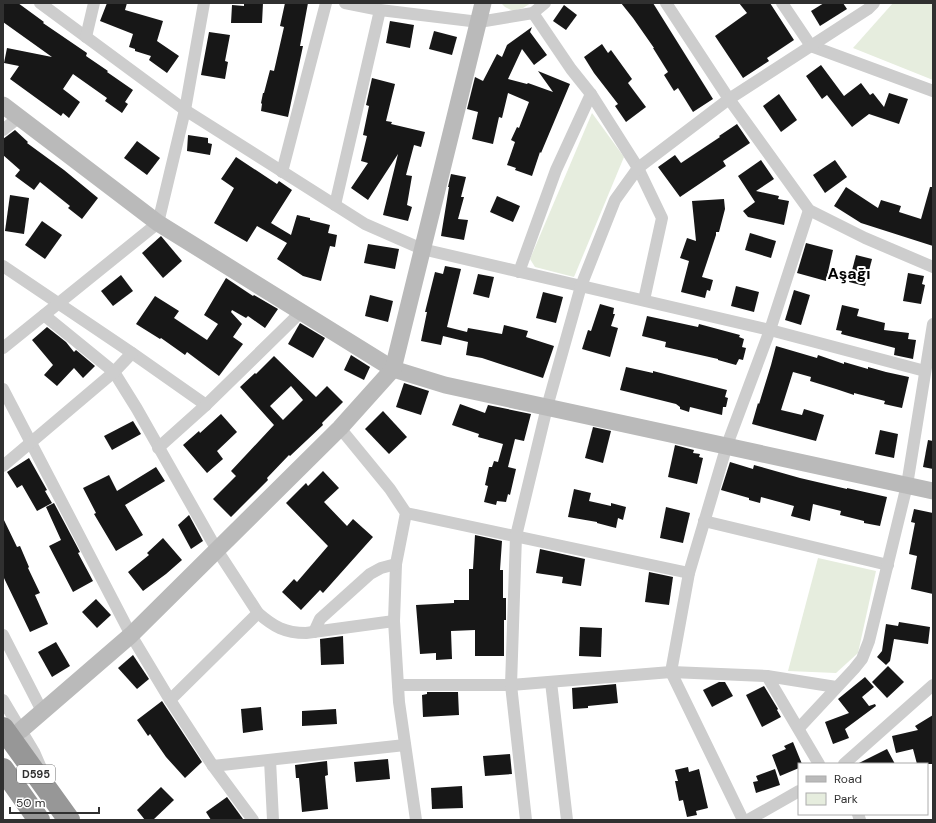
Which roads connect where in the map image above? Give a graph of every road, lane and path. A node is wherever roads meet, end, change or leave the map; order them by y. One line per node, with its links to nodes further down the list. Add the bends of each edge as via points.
1 (40, 3): 14 (street)
2 (94, 3): 14 (street)
3 (204, 3): 20 (street)
4 (326, 3): 24 (street)
5 (345, 3): 11 (street)
6 (483, 3): 13 (street)
7 (545, 3): 12 (street)
8 (666, 3): 18 (street)
9 (782, 3): 15 (street)
10 (874, 3): 15 (street)
11 (380, 10): 13 (street); 25 (street)
12 (533, 13): 13 (street); 17 (street)
13 (479, 22): 28 (street)
14 (86, 37): 20 (street)
15 (811, 46): 16 (street); 18 (street)
16 (933, 91)
17 (591, 94): 23 (street); 31 (street, via 556,170)
18 (729, 99): 23 (street); 26 (street)
19 (3, 105): 21 (street)
20 (185, 110): 24 (street); 27 (street)
21 (19, 117): 22 (street); 27 (street)
22 (3, 130)
23 (638, 168): 32 (street, via 615,200); 33 (street, via 662,218)
24 (282, 172): 25 (street)
25 (335, 205): 28 (street, via 365,224)
26 (809, 210): 30 (street, via 865,238); 38 (street)
27 (158, 223): 34 (street); 35 (street)
28 (422, 249): 31 (street); 41 (street)
29 (3, 266): 34 (street)
30 (933, 267)
31 (519, 272): 32 (street)
32 (582, 286): 33 (street); 46 (street)
33 (644, 300): 38 (street)
34 (59, 304): 36 (street); 40 (street)
35 (301, 312): 41 (street); 45 (street)
36 (44, 316): 39 (street); 43 (street)
37 (933, 324): 42 (street)
38 (770, 330): 42 (street); 49 (street)
39 (3, 348)
40 (132, 353): 43 (street); 45 (street)
41 (393, 369): 46 (street, via 445,385); 47 (street)
42 (925, 371): 52 (street)
43 (114, 372): 48 (street); 50 (street, via 138,409)
44 (3, 389): 48 (street)
45 (206, 405): 50 (street)
46 (547, 407): 49 (street); 56 (street)
47 (340, 428): 54 (street, via 390,489); 57 (street)
48 (31, 443): 51 (street); 65 (street)
49 (727, 445): 52 (street); 55 (street)
50 (158, 448): 57 (street)
51 (3, 466)
52 (907, 485): 53 (street); 59 (street)
53 (933, 491)
54 (406, 513): 56 (street); 58 (street)
55 (704, 521): 59 (street); 60 (street)
56 (516, 536): 60 (street); 70 (street)
57 (217, 550): 61 (street); 65 (street)
58 (396, 564): 62 (street); 63 (street, via 370,574 320,620)
59 (888, 564): 72 (street, via 866,649 854,669)
60 (689, 573): 66 (street)
61 (258, 613): 63 (street, via 284,630 294,633); 74 (street)
62 (394, 620): 63 (street); 69 (street)
63 (314, 632)
64 (3, 635): 75 (street)
65 (131, 635): 74 (street); 75 (street)
66 (671, 672): 67 (street); 68 (street); 92 (street)
67 (767, 676): 72 (street); 76 (street)
68 (551, 682): 70 (street); 91 (street)
69 (398, 685): 70 (street); 78 (street)
70 (511, 685): 90 (street)
71 (933, 685): 81 (street)
72 (836, 687): 76 (street)
73 (3, 700): 77 (street)
74 (170, 700): 82 (street)
75 (42, 711): 77 (street)
76 (798, 728): 80 (street)
77 (12, 729): 86 (highway, D595, via 42,781)
78 (405, 745): 79 (street); 89 (street)
79 (270, 760): 82 (street); 88 (street)
80 (819, 763)
81 (845, 763)
82 (213, 766): 87 (street)
83 (3, 769): 85 (highway, D595)
84 (798, 792): 93 (street)
85 (39, 820)
86 (69, 820)
87 (253, 820)
88 (273, 820)
89 (416, 820)
90 (526, 820)
91 (567, 820)
92 (743, 820)
93 (748, 820)

